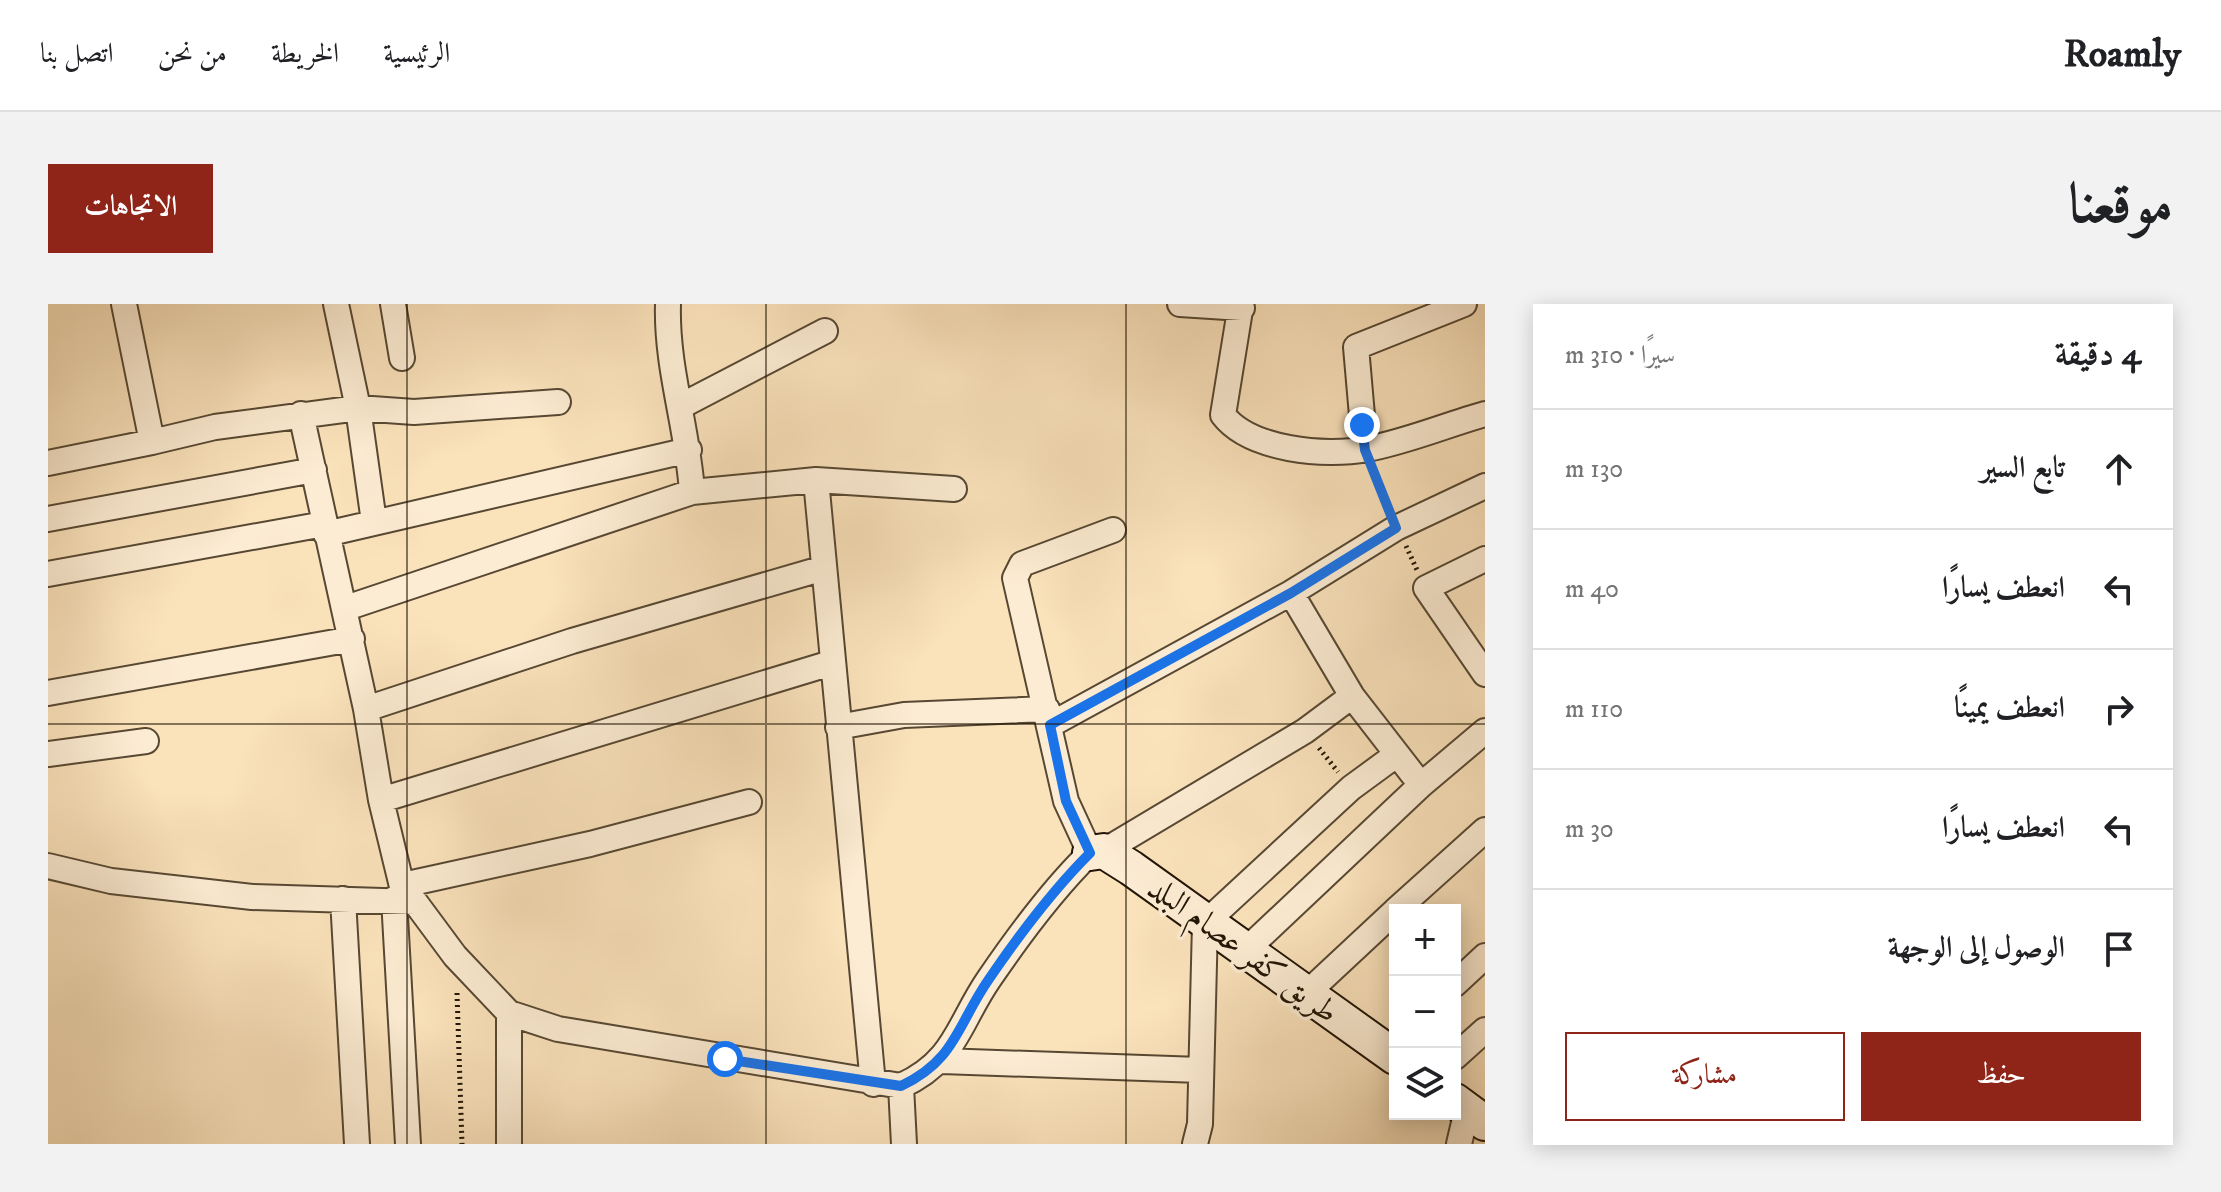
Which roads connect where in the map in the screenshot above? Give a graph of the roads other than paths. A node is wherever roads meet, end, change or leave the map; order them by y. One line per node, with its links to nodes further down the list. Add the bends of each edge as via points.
1 (124, 304): 15 (street)
2 (336, 304): 12 (street)
3 (393, 304): 9 (street)
4 (668, 304): 11 (street)
5 (1180, 304): 7 (street)
6 (1464, 304): 17 (street, via 1356,347)
7 (1242, 306): 17 (street, via 1223,415 1233,428 1265,443)
8 (825, 331): 11 (street)
9 (402, 358)
10 (558, 402): 12 (street, via 414,412)
11 (681, 406): 16 (street)
12 (358, 408): 13 (street); 25 (street)
13 (301, 414): 15 (street); 19 (street)
14 (1485, 414): 17 (street)
15 (152, 442): 18 (street)
16 (689, 450): 23 (street); 25 (street)
17 (1365, 450)
18 (48, 463)
19 (314, 470): 24 (street); 26 (street)
20 (816, 480): 22 (street); 23 (street); 29 (street)
21 (1485, 486): 31 (street, via 1396,528)
22 (954, 489)
23 (692, 492): 32 (street)
24 (48, 519)
25 (374, 522): 26 (street)
26 (325, 529): 30 (street); 32 (street)
27 (1113, 530): 39 (street, via 1018,569 1016,588)
28 (1485, 559): 35 (street, via 1426,588)
29 (824, 568): 34 (street); 38 (street, via 572,641)
30 (48, 574)
31 (1291, 593): 37 (street); 39 (street)
32 (346, 608): 33 (street)
33 (352, 639): 36 (street); 38 (street)
34 (831, 663): 40 (street); 46 (street)
35 (1485, 674)
36 (48, 693)
37 (1352, 696): 44 (street); 49 (street, via 1305,731)
38 (366, 709): 46 (street)
39 (1048, 717): 40 (street, via 904,715); 49 (street, via 1066,801)
40 (838, 727): 66 (street)
41 (1485, 731): 45 (street)
42 (146, 741): 43 (street)
43 (48, 754)
44 (1396, 755): 45 (street); 55 (street, via 1351,788)
45 (1421, 785): 56 (street)
46 (381, 800): 51 (street)
47 (749, 802): 51 (street)
48 (1485, 830): 53 (street)
49 (1097, 852): 55 (street, طريق كفر عصام البلد); 64 (street, via 988,980)
50 (48, 866): 52 (street, via 111,881 252,897)
51 (401, 895): 52 (street); 60 (street, via 425,911 455,956); 69 (street)
52 (343, 899): 68 (street)
53 (1403, 904)
54 (1389, 917): 59 (street)
55 (1205, 923): 56 (street, طريق كفر عصام البلد); 65 (street)
56 (1245, 951): 59 (street, طريق كفر عصام البلد)
57 (1485, 956): 58 (street)
58 (1461, 978)
59 (1306, 994): 62 (street, طريق كفر عصام البلد)
60 (509, 1013): 66 (street, via 558,1029); 70 (street)
61 (1485, 1030): 63 (street)
62 (1390, 1048)
63 (1461, 1052)
64 (942, 1061): 65 (street); 67 (street)
65 (1200, 1070): 72 (street)
66 (873, 1084): 67 (street)
67 (901, 1086): 71 (street)
68 (357, 1144)
69 (408, 1144)
70 (509, 1144)
71 (904, 1144)
72 (1195, 1144)

